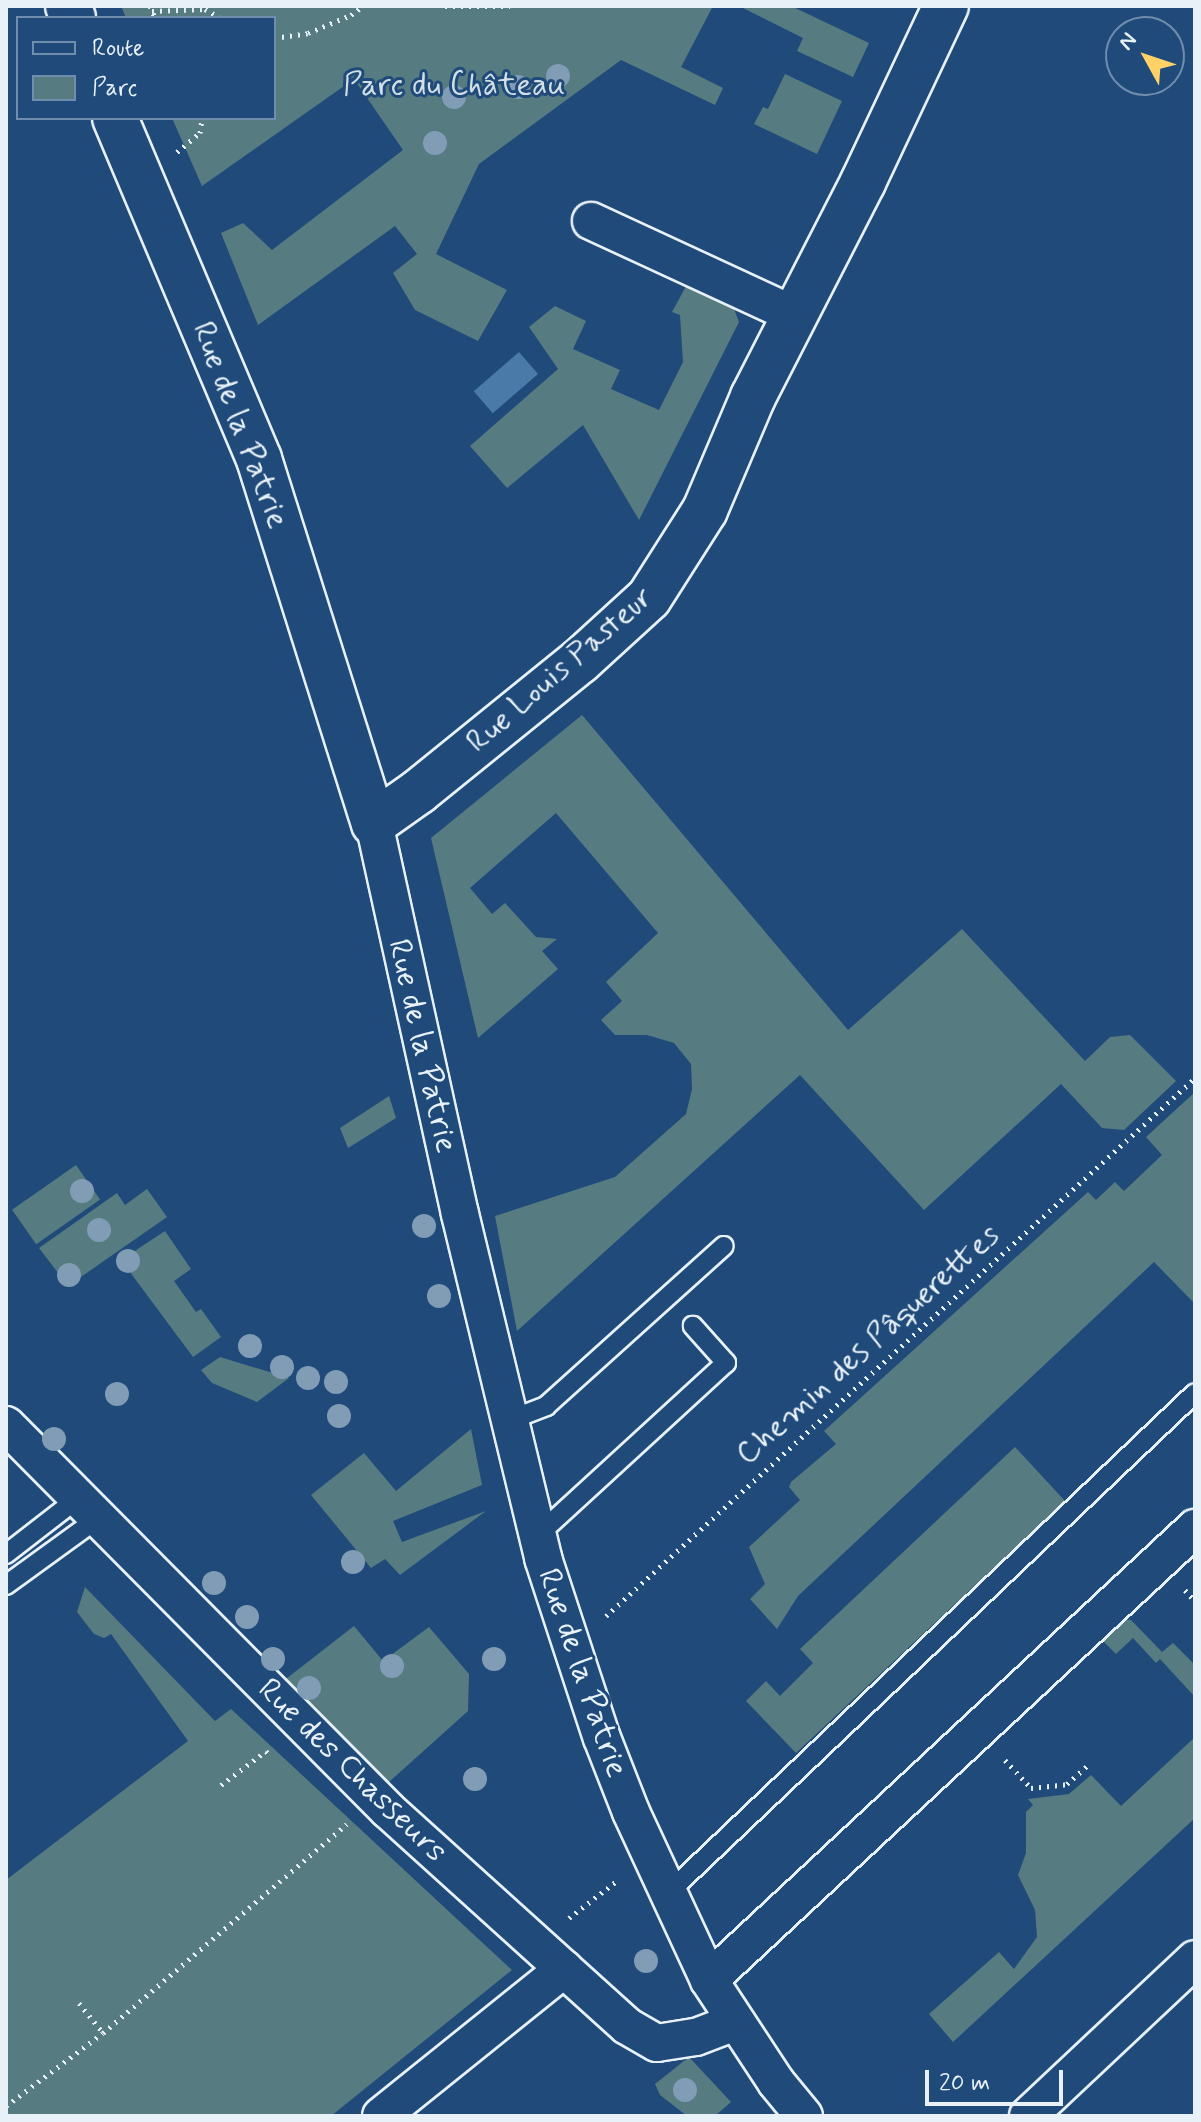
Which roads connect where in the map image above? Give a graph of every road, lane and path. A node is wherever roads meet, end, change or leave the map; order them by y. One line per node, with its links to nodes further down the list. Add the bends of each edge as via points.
1 (363, 6): 7 (path, via 308,33)
2 (445, 6): 3 (path)
3 (510, 6)
4 (946, 6): 12 (street, Rue Louis Pasteur)
5 (151, 8): 6 (path, via 205,9)
6 (217, 16)
7 (276, 38)
8 (116, 120): 13 (street, Rue de la Patrie, via 259,459)
9 (202, 120): 10 (path, via 200,133)
10 (184, 147)
11 (591, 221): 12 (street)
12 (794, 315): 13 (street, Rue Louis Pasteur, via 705,510 649,598 580,661)
13 (374, 823): 18 (street, Rue de la Patrie)
14 (1195, 1078): 25 (path, Chemin des Pâquerettes)
15 (724, 1246): 18 (lane, via 546,1406)
16 (693, 1326): 22 (lane, via 726,1363)
17 (1195, 1393): 32 (lane)
18 (510, 1420): 22 (street, Rue de la Patrie)
19 (6, 1425): 20 (street, Rue des Chasseurs)
20 (87, 1509): 23 (lane); 24 (lane); 30 (street, Rue des Chasseurs)
21 (1195, 1528): 26 (street)
22 (538, 1535): 25 (street, Rue de la Patrie)
23 (6, 1554)
24 (6, 1585)
25 (573, 1647): 32 (street, Rue de la Patrie, via 602,1738)
26 (976, 1731): 28 (path, via 1031,1788 1067,1784); 36 (street)
27 (266, 1751): 29 (path)
28 (1088, 1765)
29 (221, 1785)
30 (374, 1796): 33 (street, Rue des Chasseurs); 39 (path, via 345,1827)
31 (625, 1874): 33 (path)
32 (668, 1893): 36 (street, Rue de la Patrie)
33 (536, 1943): 35 (street, Rue des Chasseurs)
34 (1195, 1959): 43 (street)
35 (564, 1969): 38 (street, Rue des Chasseurs, via 627,2026 657,2043 696,2037); 41 (street)
36 (709, 1980): 38 (street, Rue de la Patrie)
37 (79, 2003): 39 (path)
38 (735, 2022): 42 (street, Rue de la Patrie)
39 (103, 2033): 40 (path)
40 (6, 2106)
41 (381, 2116)
42 (804, 2116)
43 (1028, 2116)

